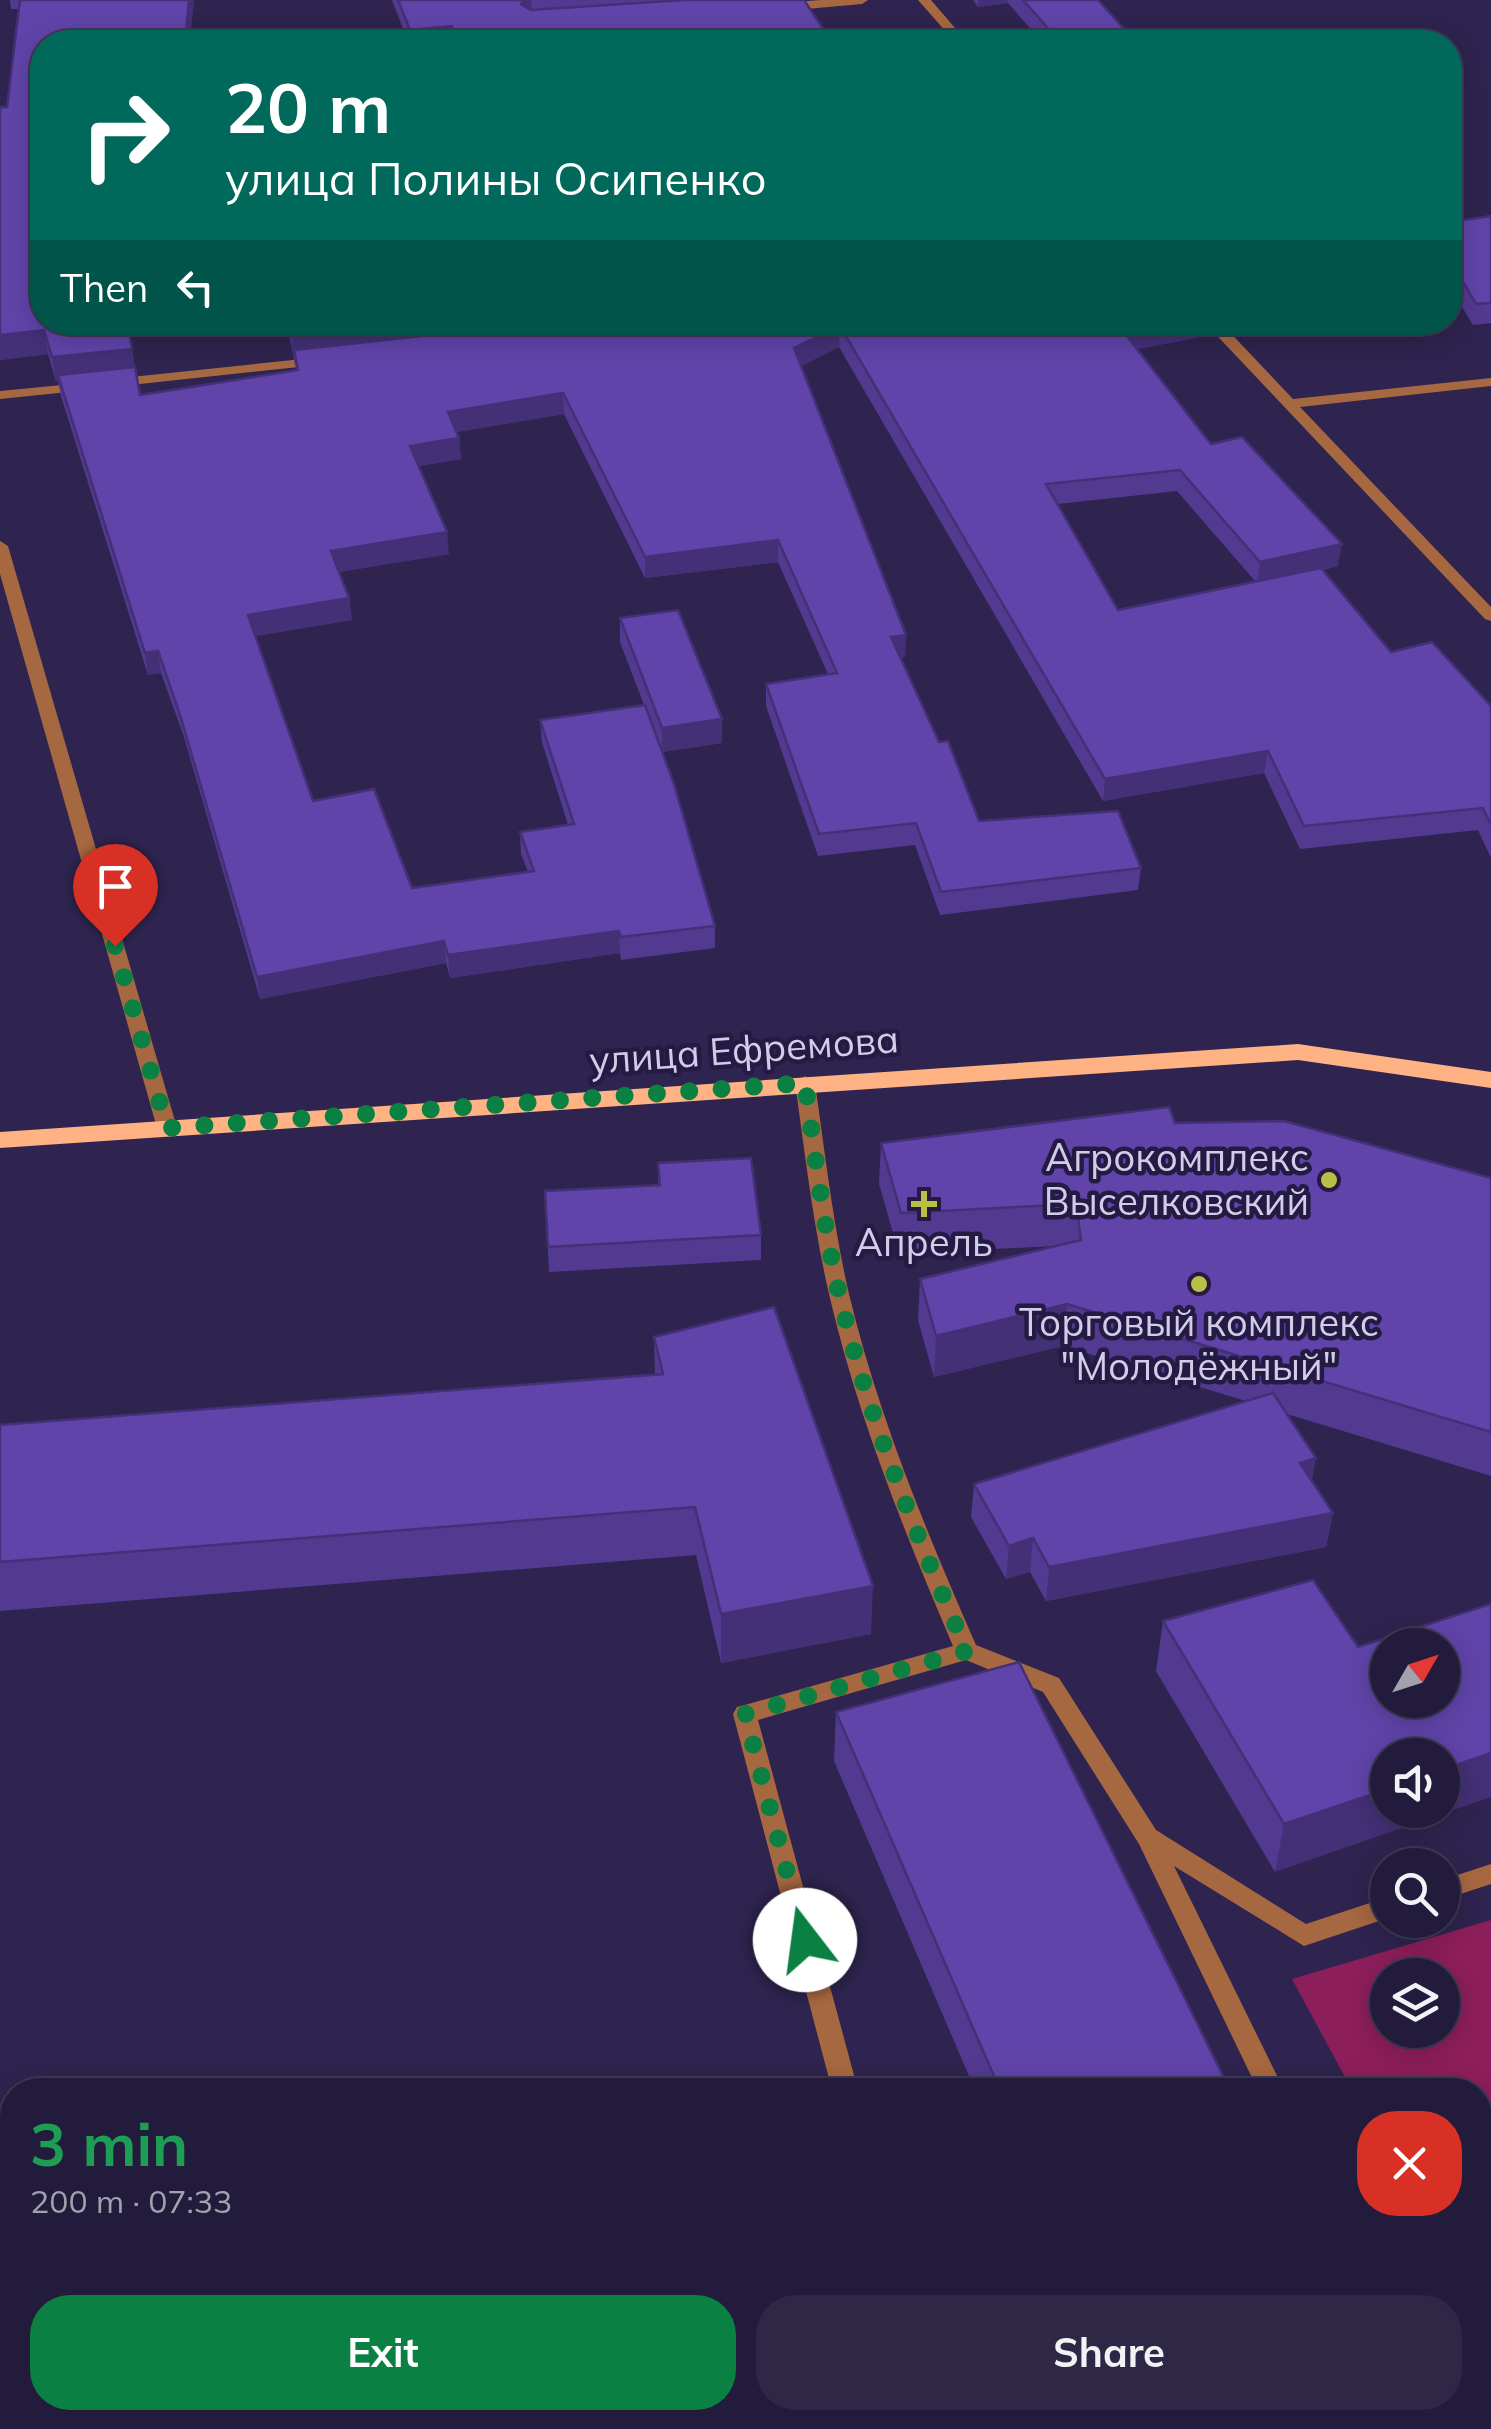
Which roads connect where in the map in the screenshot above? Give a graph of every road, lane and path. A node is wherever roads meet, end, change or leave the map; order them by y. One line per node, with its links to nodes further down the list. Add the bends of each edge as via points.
1 (862, 0): 3 (street)
2 (924, 0): 4 (street)
3 (764, 8)
4 (950, 30)
5 (1222, 335): 9 (street)
6 (331, 360): 8 (street)
7 (1491, 382): 9 (street)
8 (0, 396)
9 (1288, 404): 11 (street)
10 (0, 546): 14 (street)
11 (1491, 616)
12 (1491, 1080): 13 (main road, улица Ефремова, via 1298,1052)
13 (805, 1083): 14 (main road, улица Ефремова); 16 (street, via 839,1293 875,1420)
14 (167, 1128): 15 (main road, улица Ефремова)
15 (0, 1140)
16 (967, 1651): 17 (street, via 1051,1685); 21 (street, via 745,1714)
17 (1148, 1837): 20 (street, via 1304,1934); 22 (street)
18 (1491, 1874): 19 (street)
19 (1460, 1884)
20 (1370, 1914)
21 (842, 2078)
22 (1265, 2078)

